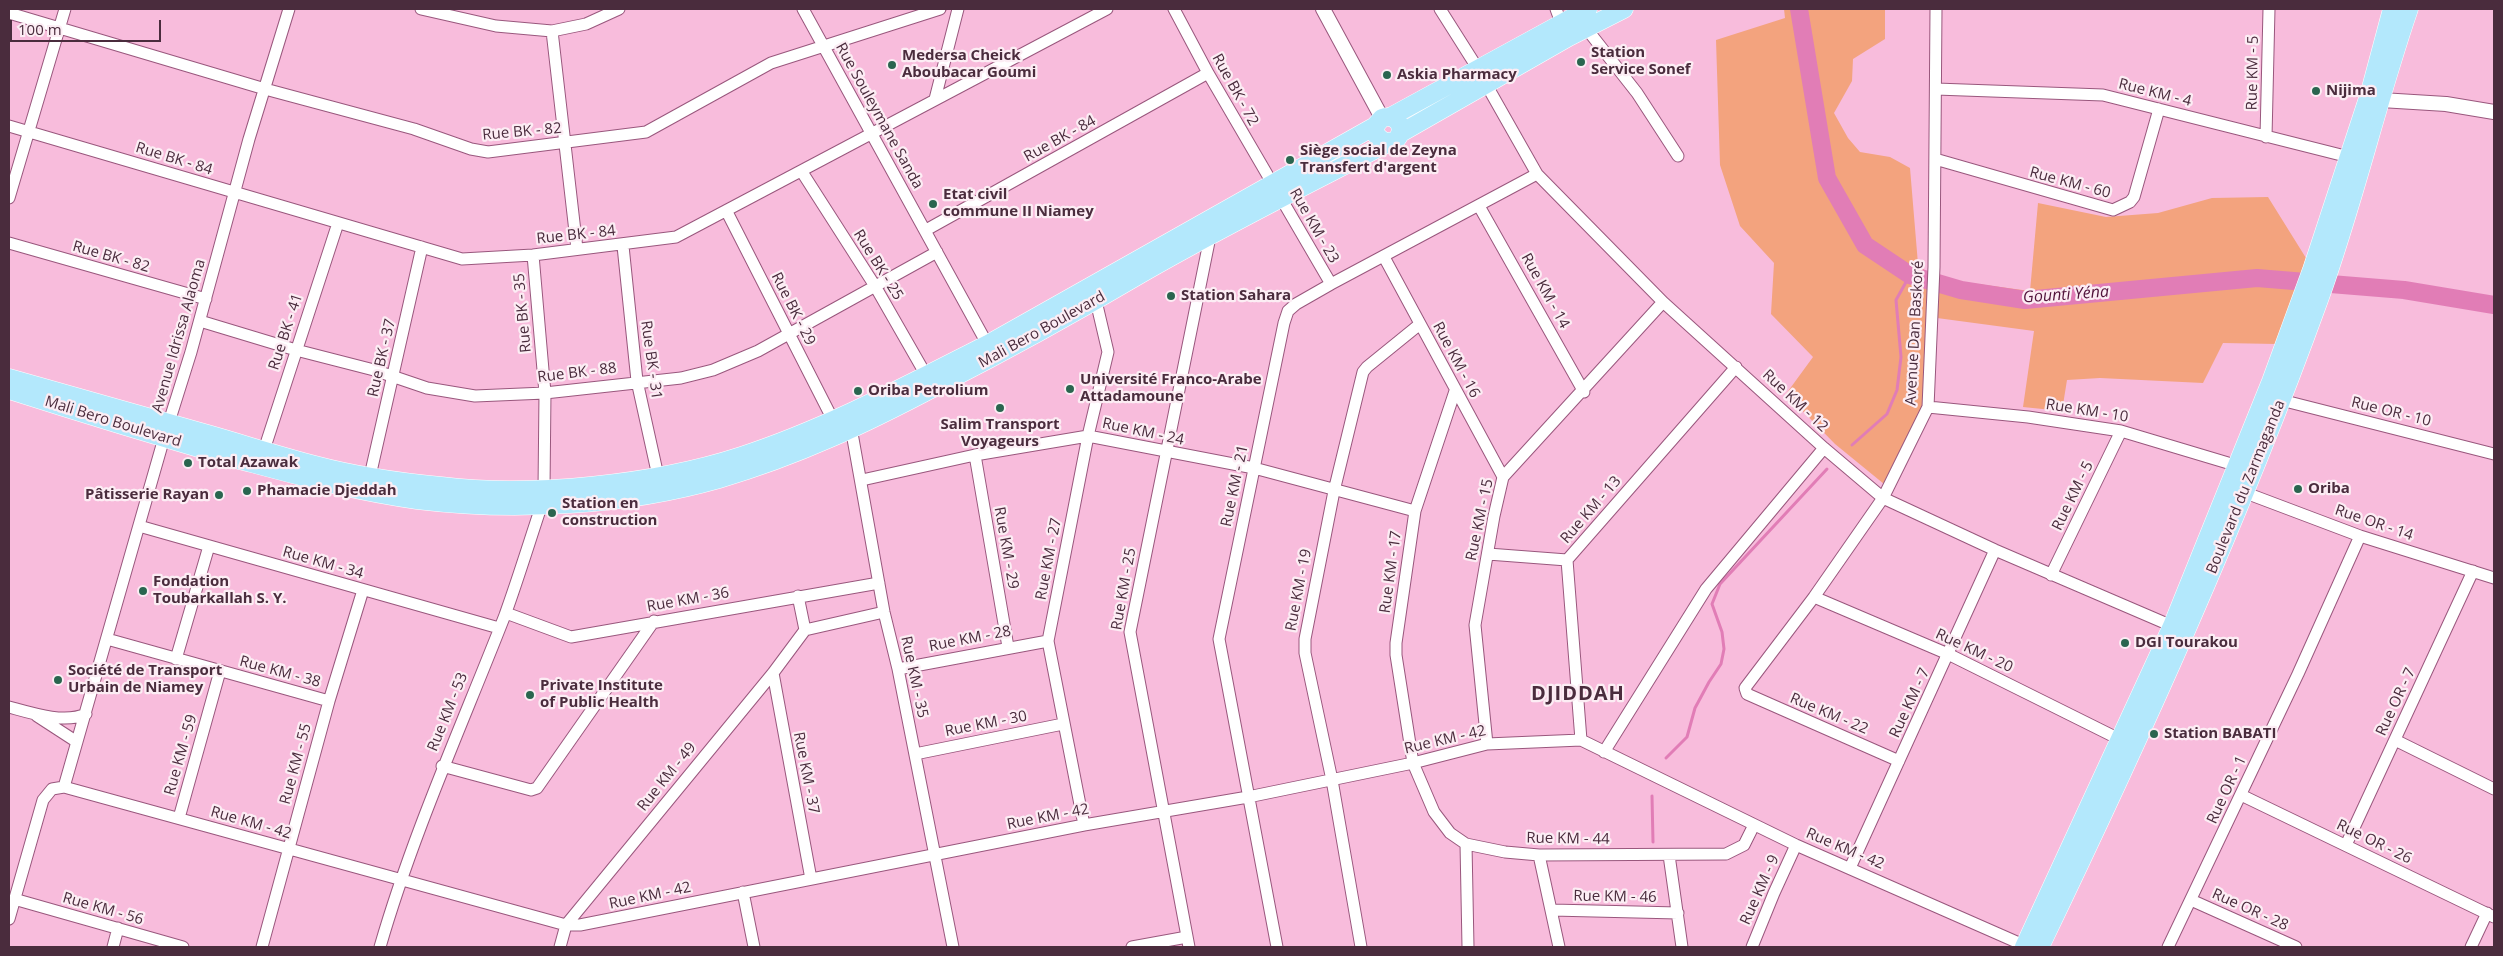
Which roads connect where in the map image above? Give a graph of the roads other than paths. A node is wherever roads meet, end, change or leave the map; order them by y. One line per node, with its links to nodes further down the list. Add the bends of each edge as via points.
1 (65, 9): 20 (street)
2 (289, 9): 26 (street, Avenue Idrissa Alaoma)
3 (421, 9): 22 (street, via 496,26)
4 (803, 9): 23 (street, Rue Souleymane Sanda)
5 (940, 9): 23 (street, Rue BK - 82)
6 (958, 9): 28 (street)
7 (1107, 9): 28 (street, Rue BK - 84)
8 (1174, 9): 24 (street, Rue BK - 72)
9 (1323, 9): 32 (street)
10 (1440, 9): 25 (street, Rue KM - 12)
11 (1588, 9): 19 (main road)
12 (1624, 9): 21 (main road)
13 (1936, 9): 27 (street, Avenue Dan Baskoré)
14 (2269, 9): 36 (street, Rue KM - 5)
15 (2392, 9): 41 (main road, Boulevard du Zarmaganda, via 2368,95)
16 (2408, 9): 29 (main road, Boulevard du Zarmaganda)
17 (616, 10): 22 (street, via 586,24)
18 (9, 13): 20 (street, Rue BK - 82)
19 (1561, 23): 21 (main road); 25 (main road)
20 (60, 28): 26 (street, Rue BK - 82); 34 (street)
21 (1586, 28): 39 (street, via 1637,93)
22 (552, 31): 38 (street)
23 (822, 45): 35 (street, Rue Souleymane Sanda); 38 (street, Rue BK - 82, via 742,77 646,132)
24 (1208, 74): 44 (street, Rue BK - 72); 50 (street, Rue BK - 84)
25 (1482, 77): 32 (main road, Mali Bero Boulevard); 37 (main road, Mali Bero Boulevard); 43 (street, Rue KM - 12)
26 (265, 89): 38 (street, Rue BK - 82, via 414,129 480,151); 45 (street, Avenue Idrissa Alaoma)
27 (1936, 89): 30 (street, Rue KM - 4, via 2103,95); 40 (street, Avenue Dan Baskoré)
28 (935, 99): 35 (street, Rue BK - 84)
29 (2381, 100): 31 (street, via 2446,104); 41 (main road, Boulevard du Zarmaganda)
30 (2159, 109): 36 (street, Rue KM - 4); 40 (street, Rue KM - 60, via 2134,197 2113,210)
31 (2494, 112)
32 (1382, 121): 37 (main road, via 1378,138); 44 (main road, Mali Bero Boulevard)
33 (9, 126): 34 (street, Rue BK - 84)
34 (28, 131): 45 (street, Rue BK - 84); 46 (street)
35 (872, 132): 42 (street, Rue BK - 84); 50 (street, Rue Souleymane Sanda)
36 (2266, 137): 41 (street, Rue KM - 4)
37 (1394, 138): 44 (main road, Mali Bero Boulevard)
38 (565, 143): 55 (street)
39 (1678, 156)
40 (1935, 159): 82 (street, Avenue Dan Baskoré)
41 (2355, 159): 63 (main road, Boulevard du Zarmaganda)
42 (802, 172): 48 (street, Rue BK - 84); 62 (street, Rue BK - 25)
43 (1537, 174): 47 (street, Rue KM - 21); 66 (street, Rue KM - 12)
44 (1276, 191): 51 (main road, Mali Bero Boulevard); 58 (main road, Mali Bero Boulevard); 61 (street, Rue KM - 23)
45 (234, 193): 49 (street, Rue BK - 84); 64 (street, Avenue Idrissa Alaoma)
46 (9, 198)
47 (1479, 206): 59 (street, Rue KM - 21); 79 (street, Rue KM - 14)
48 (726, 212): 53 (street, Rue BK - 84, via 676,238); 69 (street, Rue BK - 29)
49 (338, 223): 54 (street, Rue BK - 84); 70 (street, Rue BK - 41)
50 (926, 230): 56 (street, Rue Souleymane Sanda)
51 (1210, 237): 58 (main road, Mali Bero Boulevard); 90 (street, Rue KM - 25)
52 (9, 243): 64 (street, Rue BK - 82)
53 (623, 246): 55 (street, Rue BK - 84); 76 (street, Rue BK - 31)
54 (422, 247): 57 (street, Rue BK - 84, via 462,259); 74 (street, Rue BK - 37)
55 (577, 249): 57 (street, Rue BK - 84)
56 (938, 252): 62 (street, Rue BK - 88); 71 (street, Rue Souleymane Sanda)
57 (533, 255): 80 (street, Rue BK - 35)
58 (1158, 256): 60 (main road, Mali Bero Boulevard)
59 (1384, 257): 61 (street, Rue KM - 21); 68 (street, Rue KM - 16)
60 (1133, 270): 65 (main road, Mali Bero Boulevard); 71 (main road, Mali Bero Boulevard)
61 (1331, 284): 94 (street, Rue KM - 21, via 1288,311)
62 (875, 286): 69 (street, Rue BK - 88); 73 (street, Rue BK - 25)
63 (2311, 298): 81 (main road, Boulevard du Zarmaganda); 93 (main road, Boulevard du Zarmaganda)
64 (206, 299): 67 (street, Avenue Idrissa Alaoma)
65 (1096, 301): 71 (main road, Mali Bero Boulevard); 87 (street, Rue KM - 27, via 1108,348)
66 (1664, 302): 72 (street, Rue KM - 12); 79 (street, Rue KM - 15)
67 (200, 321): 70 (street, Rue BK - 88); 84 (street, Avenue Idrissa Alaoma)
68 (1420, 324): 78 (street, Rue KM - 16); 100 (street, Rue KM - 19, via 1363,372)
69 (789, 334): 76 (street, Rue BK - 88, via 740,360 713,370 681,378); 83 (street, Rue BK - 29)
70 (296, 350): 74 (street, Rue BK - 88); 89 (street, Rue BK - 41)
71 (991, 350): 73 (main road, Mali Bero Boulevard); 85 (main road, Mali Bero Boulevard)
72 (1736, 367): 88 (street, Rue KM - 12); 110 (street, Rue KM - 13)
73 (926, 375): 83 (main road, Mali Bero Boulevard)
74 (393, 377): 80 (street, Rue BK - 88, via 427,388 466,395); 95 (street, Rue BK - 37)
75 (9, 378): 84 (main road, Mali Bero Boulevard)
76 (637, 381): 80 (street, Rue BK - 88); 96 (street, Rue BK - 31)
77 (9, 390): 84 (main road, Mali Bero Boulevard)
78 (1455, 391): 97 (street, Rue KM - 16); 104 (street, Rue KM - 17)
79 (1584, 392): 97 (street, Rue KM - 15)
80 (545, 393): 99 (street, Rue BK - 35)
81 (2281, 400): 91 (street, Rue OR - 10); 101 (main road, Boulevard du Zarmaganda)
82 (1928, 407): 86 (street, Rue KM - 10); 102 (street, Avenue Dan Baskoré)
83 (841, 417): 85 (street, Rue KM - 35); 96 (main road, Mali Bero Boulevard, via 738,457)
84 (166, 431): 89 (main road, Mali Bero Boulevard); 103 (main road, Mali Bero Boulevard, via 284,472 371,492 418,500); 105 (street, Avenue Idrissa Alaoma)
85 (852, 431): 98 (street, Rue KM - 35); 103 (main road, Mali Bero Boulevard, via 716,480 651,494)
86 (2121, 431): 93 (street, Rue KM - 10); 113 (street, Rue KM - 5)
87 (1088, 436): 90 (street, Rue KM - 24); 92 (street, Rue KM - 24); 127 (street, Rue KM - 27)
88 (1824, 448): 102 (street, Rue KM - 12); 145 (street, via 1706,589)
89 (264, 450): 95 (main road, Mali Bero Boulevard, via 316,466)
90 (1168, 453): 94 (street, Rue KM - 24); 155 (street, Rue KM - 25, via 1130,632)
91 (2494, 454)
92 (975, 455): 98 (street, Rue KM - 24); 128 (street, Rue KM - 29)
93 (2238, 466): 111 (main road, Boulevard du Zarmaganda)
94 (1254, 468): 100 (street, Rue KM - 24); 154 (street, Rue KM - 21, via 1219,639)
95 (370, 476): 99 (main road, Mali Bero Boulevard, via 444,487)
96 (658, 476): 99 (main road, Mali Bero Boulevard)
97 (1503, 477): 109 (street, Rue KM - 15)
98 (862, 480): 116 (street, Rue KM - 35)
99 (544, 488): 103 (street, Rue KM - 53)
100 (1334, 491): 104 (street, Rue KM - 24); 150 (street, Rue KM - 19, via 1305,639 1305,653)
101 (2246, 493): 106 (street, Rue OR - 14); 114 (main road, Boulevard du Zarmaganda)
102 (1883, 498): 108 (street, Rue KM - 12); 119 (street, Avenue Dan Baskoré)
103 (541, 507): 121 (street, Rue KM - 53)
104 (1415, 511): 148 (street, Rue KM - 17, via 1396,655)
105 (139, 526): 107 (street, Rue KM - 34); 126 (street, Avenue Idrissa Alaoma)
106 (2360, 536): 112 (street, Rue OR - 14); 153 (street, Rue OR - 1)
107 (209, 546): 117 (street, Rue KM - 34); 130 (street)
108 (1995, 550): 113 (street, Rue KM - 12); 129 (street, Rue KM - 7)
109 (1488, 554): 110 (street); 144 (street, Rue KM - 15, via 1475,632)
110 (1568, 560): 141 (street, Rue KM - 13)
111 (2195, 569): 114 (main road); 123 (main road, Boulevard du Zarmaganda)
112 (2472, 572): 115 (street, Rue OR - 14); 142 (street, Rue OR - 7)
113 (2052, 575): 123 (street, Rue KM - 12)
114 (2210, 578): 193 (main road, Boulevard du Zarmaganda, via 2158,698)
115 (2494, 578)
116 (879, 583): 118 (street, Rue KM - 36); 120 (street, Rue KM - 35)
117 (362, 590): 124 (street, Rue KM - 34); 135 (street, Rue KM - 55)
118 (798, 596): 122 (street, Rue KM - 36); 125 (street)
119 (1814, 598): 129 (street, Rue KM - 20); 134 (street, Avenue Dan Baskoré, via 1745,688)
120 (884, 612): 125 (street); 131 (street, Rue KM - 35)
121 (506, 613): 122 (street, Rue KM - 36, via 571,637); 124 (street, Rue KM - 53)
122 (654, 621): 149 (street, via 538,788 531,790)
123 (2172, 626): 140 (main road, Boulevard du Zarmaganda)
124 (499, 628): 149 (street, Rue KM - 53)
125 (805, 630): 133 (street, Rue KM - 49)
126 (107, 639): 130 (street, Rue KM - 38); 138 (street, Avenue Idrissa Alaoma)
127 (1048, 641): 128 (street, Rue KM - 28); 139 (street, Rue KM - 27)
128 (1008, 647): 131 (street, Rue KM - 28)
129 (1948, 654): 140 (street, Rue KM - 20); 147 (street, Rue KM - 7)
130 (176, 658): 132 (street, Rue KM - 38)
131 (898, 669): 146 (street, Rue KM - 35)
132 (220, 671): 135 (street, Rue KM - 38); 156 (street, Rue KM - 59)
133 (773, 673): 167 (street, Rue KM - 37); 176 (street, Rue KM - 49)
134 (1747, 694): 147 (street, Rue KM - 22)
135 (329, 701): 162 (street, Rue KM - 55)
136 (9, 708): 137 (street)
137 (31, 713): 138 (street, via 58,717); 143 (street)
138 (86, 714): 143 (street, Avenue Idrissa Alaoma)
139 (1063, 724): 146 (street, Rue KM - 30); 157 (street, Rue KM - 27)
140 (2119, 739): 193 (main road, Boulevard du Zarmaganda)
141 (1581, 740): 144 (street, Rue KM - 42); 145 (street, Rue KM - 42)
142 (2395, 740): 152 (street); 161 (street, Rue OR - 7)
143 (77, 742): 151 (street, Avenue Idrissa Alaoma)
144 (1487, 744): 148 (street, Rue KM - 42)
145 (1604, 752): 158 (street, Rue KM - 42)
146 (915, 754): 163 (street, Rue KM - 35)
147 (1900, 761): 166 (street, Rue KM - 7)
148 (1413, 763): 150 (street, Rue KM - 42); 159 (street, Rue KM - 44, via 1434,812 1450,833)
149 (442, 766): 168 (street, Rue KM - 53)
150 (1332, 780): 154 (street, Rue KM - 42); 188 (street, Rue KM - 19)
151 (64, 787): 156 (street, Rue KM - 42); 170 (street, via 47,792 43,800)
152 (2494, 789)
153 (2241, 795): 161 (street, Rue OR - 26); 171 (street, Rue OR - 1)
154 (1248, 797): 155 (street, Rue KM - 42); 187 (street, Rue KM - 21)
155 (1164, 813): 157 (street, Rue KM - 42); 178 (street, Rue KM - 25)
156 (179, 818): 162 (street, Rue KM - 42)
157 (1084, 825): 163 (street, Rue KM - 42)
158 (1754, 825): 160 (street, Rue KM - 42); 164 (street, Rue KM - 44, via 1744,845 1726,854)
159 (1466, 844): 165 (street, Rue KM - 44); 189 (street)
160 (1796, 845): 166 (street, Rue KM - 42); 192 (street, Rue KM - 9)
161 (2346, 845): 174 (street, Rue OR - 26)
162 (289, 849): 168 (street, Rue KM - 42); 181 (street, Rue KM - 55)
163 (935, 855): 167 (street, Rue KM - 42); 185 (street, Rue KM - 35)
164 (1669, 855): 165 (street, Rue KM - 44); 173 (street)
165 (1539, 856): 172 (street)
166 (1850, 868): 193 (street, Rue KM - 42)
167 (811, 879): 169 (street, Rue KM - 42)
168 (400, 880): 176 (street, Rue KM - 42); 182 (street, Rue KM - 53)
169 (743, 892): 176 (street, Rue KM - 42, via 590,924); 184 (street)
170 (14, 899): 175 (street); 177 (street, Rue KM - 56)
171 (2191, 900): 194 (street, Rue OR - 1); 195 (street, Rue OR - 28)
172 (1552, 910): 173 (street, Rue KM - 46); 190 (street)
173 (1678, 913): 191 (street)
174 (2490, 915): 196 (street)
175 (9, 919)
176 (566, 925): 183 (street, Rue KM - 49)
177 (118, 928): 179 (street); 180 (street, Rue KM - 56)
178 (1188, 942): 186 (street)
179 (113, 947)
180 (183, 947)
181 (262, 947)
182 (380, 947)
183 (560, 947)
184 (754, 947)
185 (953, 947)
186 (1132, 947)
187 (1277, 947)
188 (1361, 947)
189 (1468, 947)
190 (1559, 947)
191 (1682, 947)
192 (1752, 947)
193 (2029, 947)
194 (2168, 947)
195 (2296, 947)
196 (2472, 947)

